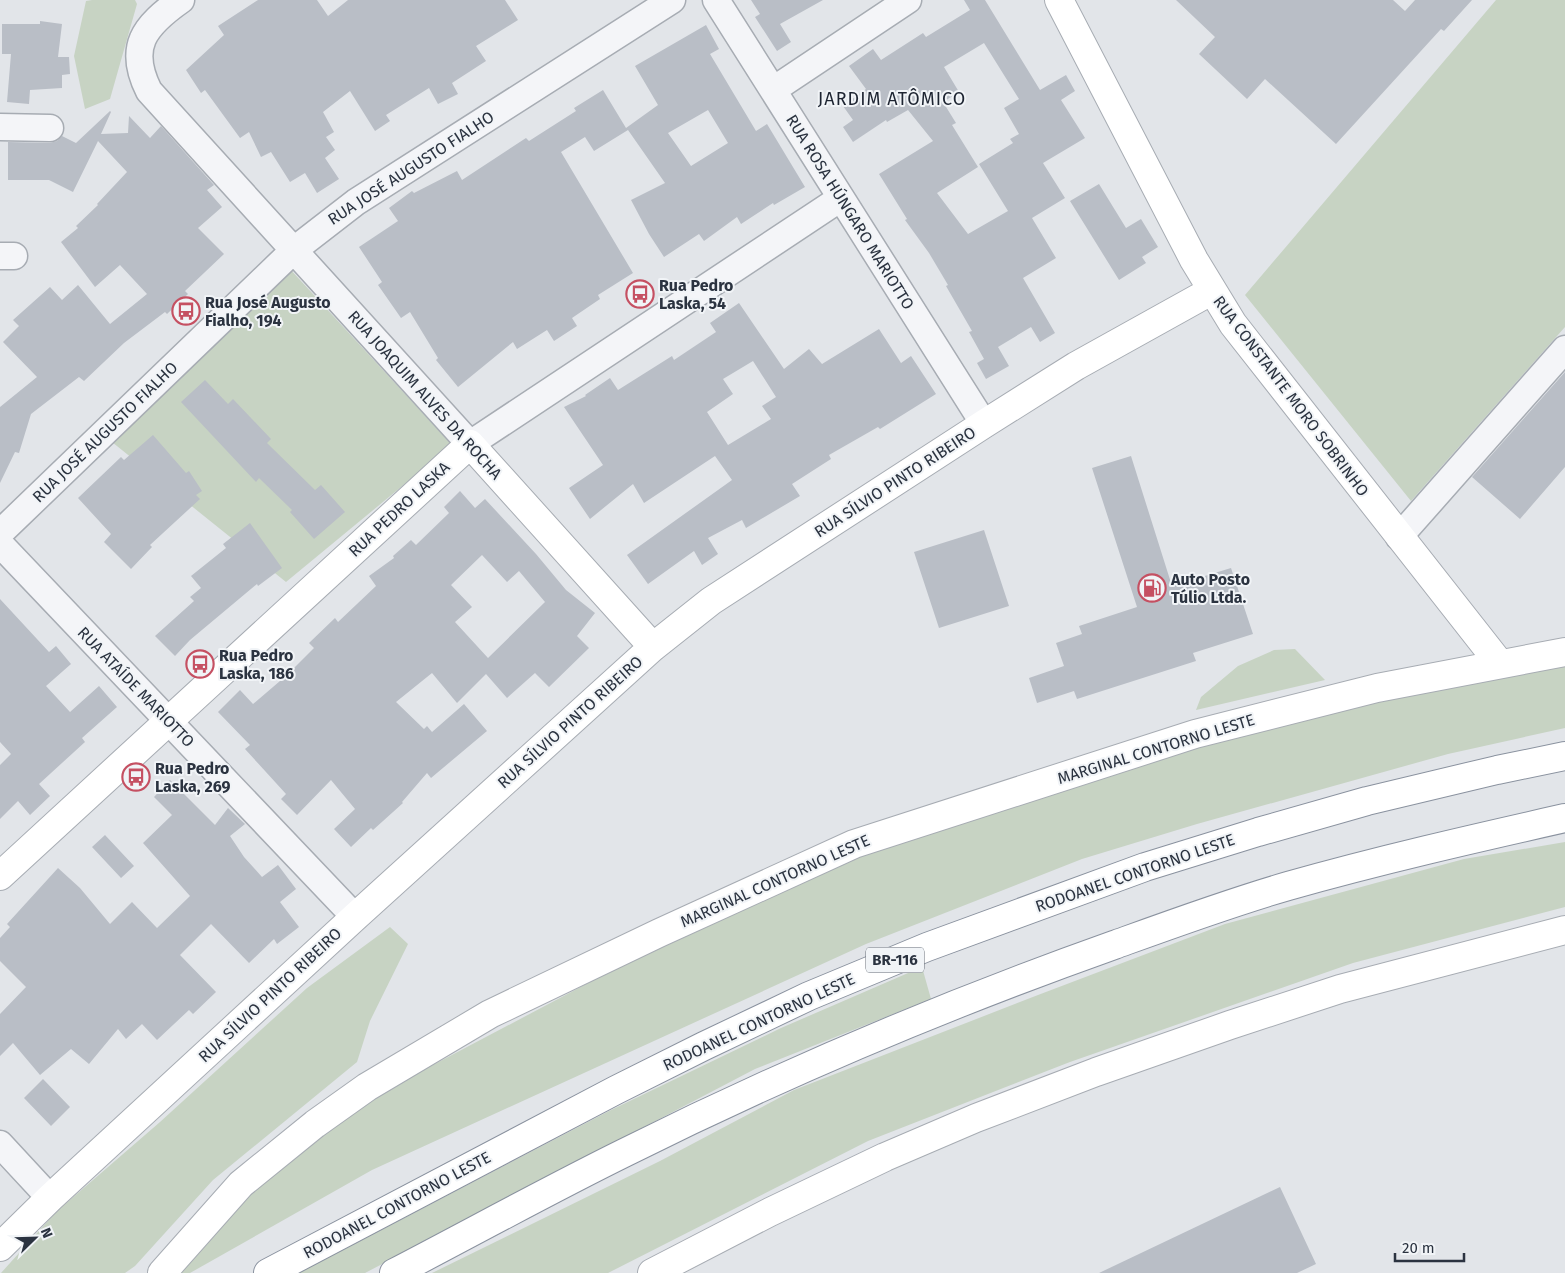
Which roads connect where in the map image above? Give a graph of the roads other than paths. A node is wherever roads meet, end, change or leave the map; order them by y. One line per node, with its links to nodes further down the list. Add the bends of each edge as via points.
1 (180, 0): 10 (street, RUA JOAQUIM ALVES DA ROCHA, via 163,12 140,44 142,77 150,91)
2 (672, 0): 10 (street, RUA JOSÉ AUGUSTO FIALHO, via 356,202)
3 (716, 0): 6 (street, RUA ROSA HÚNGARO MARIOTTO)
4 (908, 0): 6 (street)
5 (1069, 5): 11 (main road, RUA CONSTANTE MORO SOBRINHO)
6 (773, 90): 9 (street, RUA ROSA HÚNGARO MARIOTTO)
7 (0, 127): 8 (street)
8 (50, 128)
9 (841, 198): 13 (street, RUA ROSA HÚNGARO MARIOTTO); 14 (street, RUA PEDRO LASKA)
10 (294, 250): 14 (street, RUA JOAQUIM ALVES DA ROCHA); 15 (street, RUA JOSÉ AUGUSTO FIALHO)
11 (1211, 291): 13 (main road, RUA SÍLVIO PINTO RIBEIRO, via 1076,366); 16 (main road, RUA CONSTANTE MORO SOBRINHO, via 1262,363)
12 (1565, 348): 16 (street)
13 (984, 424): 18 (main road, RUA SÍLVIO PINTO RIBEIRO, via 718,596)
14 (470, 444): 18 (main road, RUA JOAQUIM ALVES DA ROCHA); 21 (main road, RUA PEDRO LASKA)
15 (0, 532)
16 (1399, 537): 20 (main road, RUA CONSTANTE MORO SOBRINHO)
17 (0, 544): 21 (street, RUA ATAÍDE MARIOTTO)
18 (653, 647): 25 (main road, RUA SÍLVIO PINTO RIBEIRO)
19 (1565, 652): 20 (main road, MARGINAL CONTORNO LESTE)
20 (1500, 664): 30 (main road, MARGINAL CONTORNO LESTE, via 1377,688 1195,734 854,844 778,878 490,1014 367,1086 241,1184)
21 (168, 721): 24 (main road, RUA PEDRO LASKA); 25 (street, RUA ATAÍDE MARIOTTO)
22 (1565, 756): 31 (main road, RODOANEL CONTORNO LESTE / BR-116, via 1367,801 1258,832 1145,867 927,947 809,996 704,1046)
23 (1565, 818): 32 (main road, via 1287,886 1043,970 749,1094 625,1152)
24 (0, 876)
25 (355, 917): 28 (main road, RUA SÍLVIO PINTO RIBEIRO)
26 (1565, 930): 33 (main road, via 1340,989 1096,1072 886,1157)
27 (0, 1144): 28 (street)
28 (50, 1198): 29 (main road, RUA SÍLVIO PINTO RIBEIRO)
29 (0, 1247)
30 (162, 1273)
31 (268, 1273)
32 (394, 1273)
33 (652, 1273)

